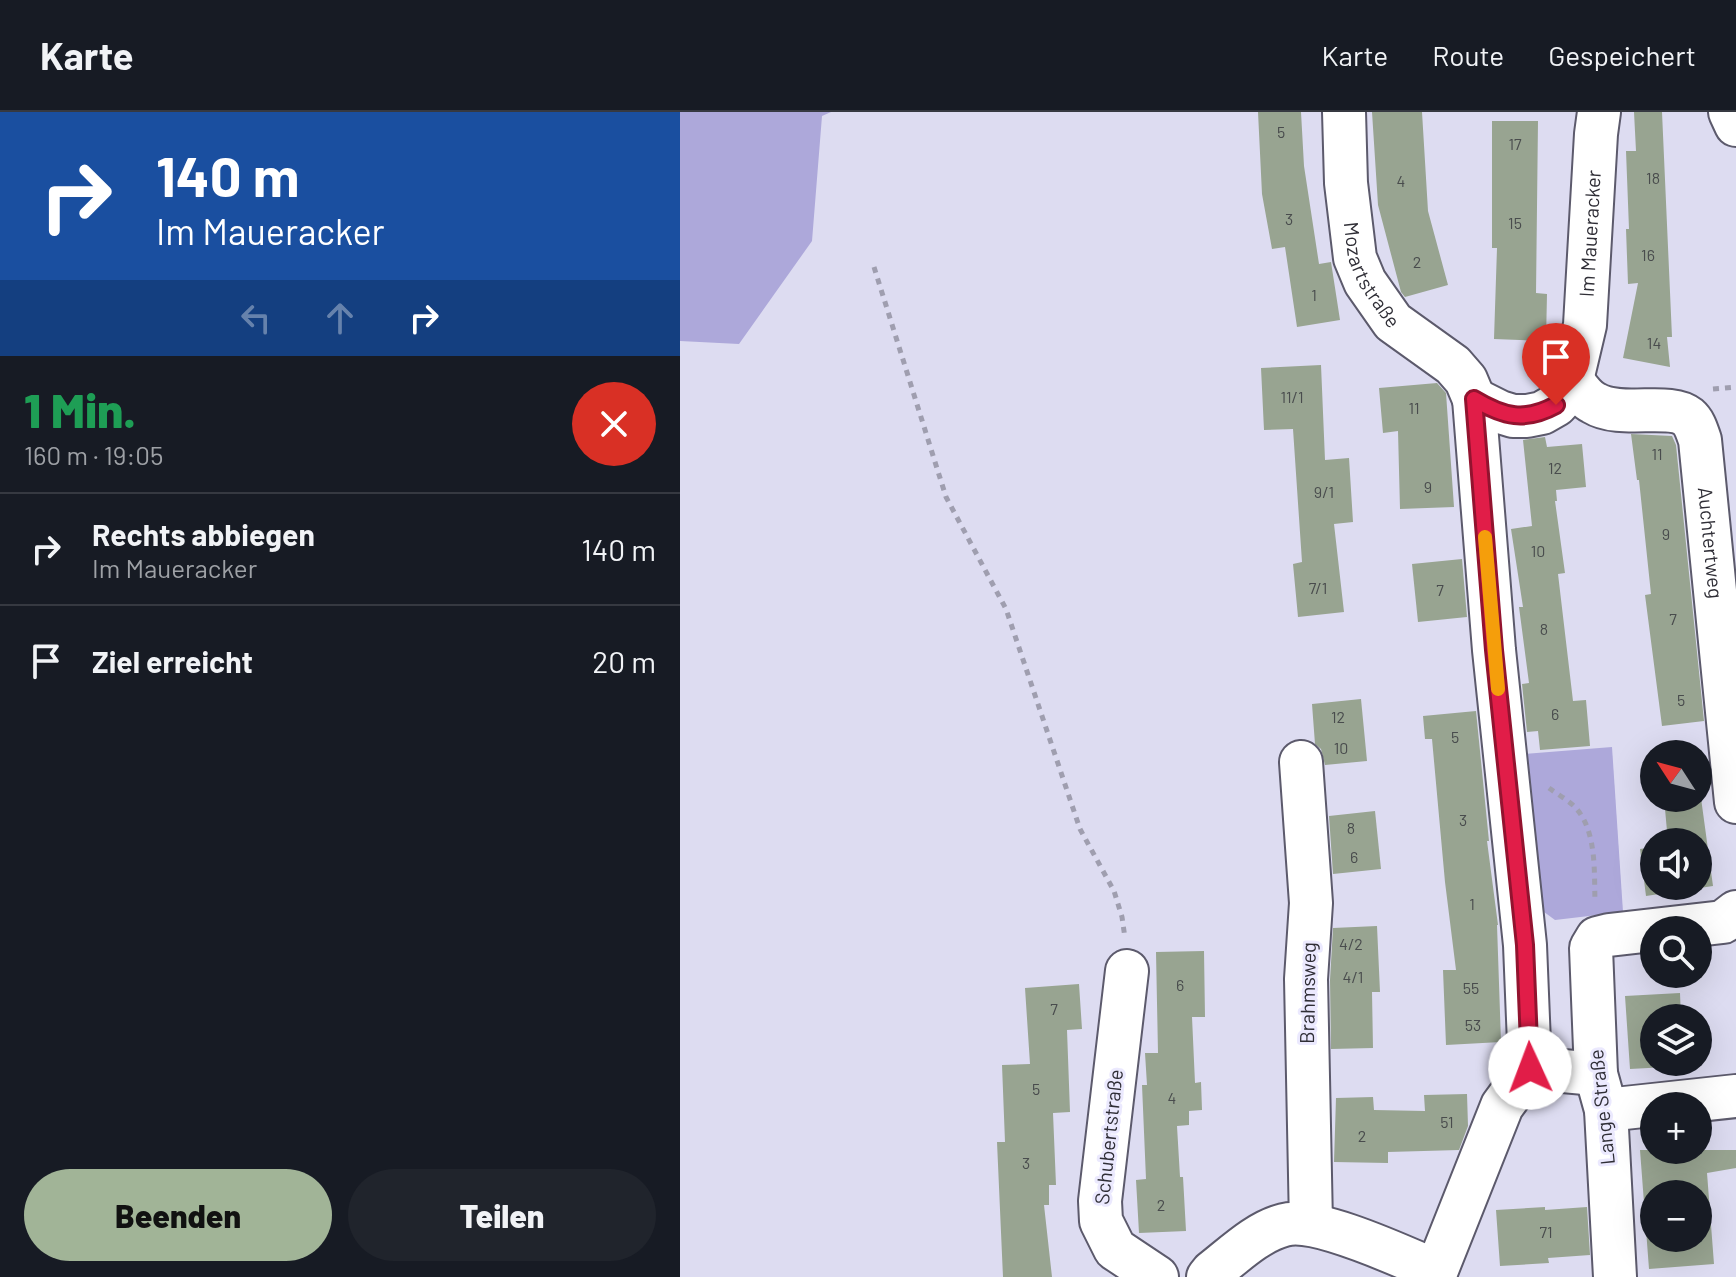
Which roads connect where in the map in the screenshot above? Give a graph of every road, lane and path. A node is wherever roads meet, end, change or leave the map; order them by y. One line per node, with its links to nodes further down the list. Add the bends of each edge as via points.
1 (1344, 112): 7 (street, Mozartstraße, via 1355,258 1365,282 1393,322 1453,365)
2 (1599, 112): 6 (street, Im Maueracker, via 1585,325)
3 (1730, 112): 4 (street)
4 (1736, 125)
5 (874, 267): 13 (path, via 946,497 1006,609 1080,829 1114,891)
6 (1572, 380): 7 (street, Im Maueracker, via 1556,405 1527,416 1500,412); 10 (street, Auchtertweg, via 1596,405 1618,411 1677,412 1695,425)
7 (1474, 399): 14 (street, via 1525,945)
8 (1301, 762): 17 (street, Brahmsweg, via 1311,903 1306,979)
9 (1549, 788): 12 (path, via 1575,807 1592,844)
10 (1736, 802)
11 (1736, 912): 12 (street, via 1723,922)
12 (1597, 938): 15 (street, Lange Straße, via 1591,948)
13 (1127, 971): 19 (street, Schubertstraße, via 1101,1221 1115,1249)
14 (1530, 1068): 15 (street); 18 (street, via 1502,1106)
15 (1601, 1092): 16 (street); 21 (street, Lange Straße)
16 (1736, 1096)
17 (1311, 1224): 18 (street); 20 (street, via 1286,1224 1262,1234)
18 (1435, 1274)
19 (1157, 1277)
20 (1208, 1277)
21 (1615, 1277)

